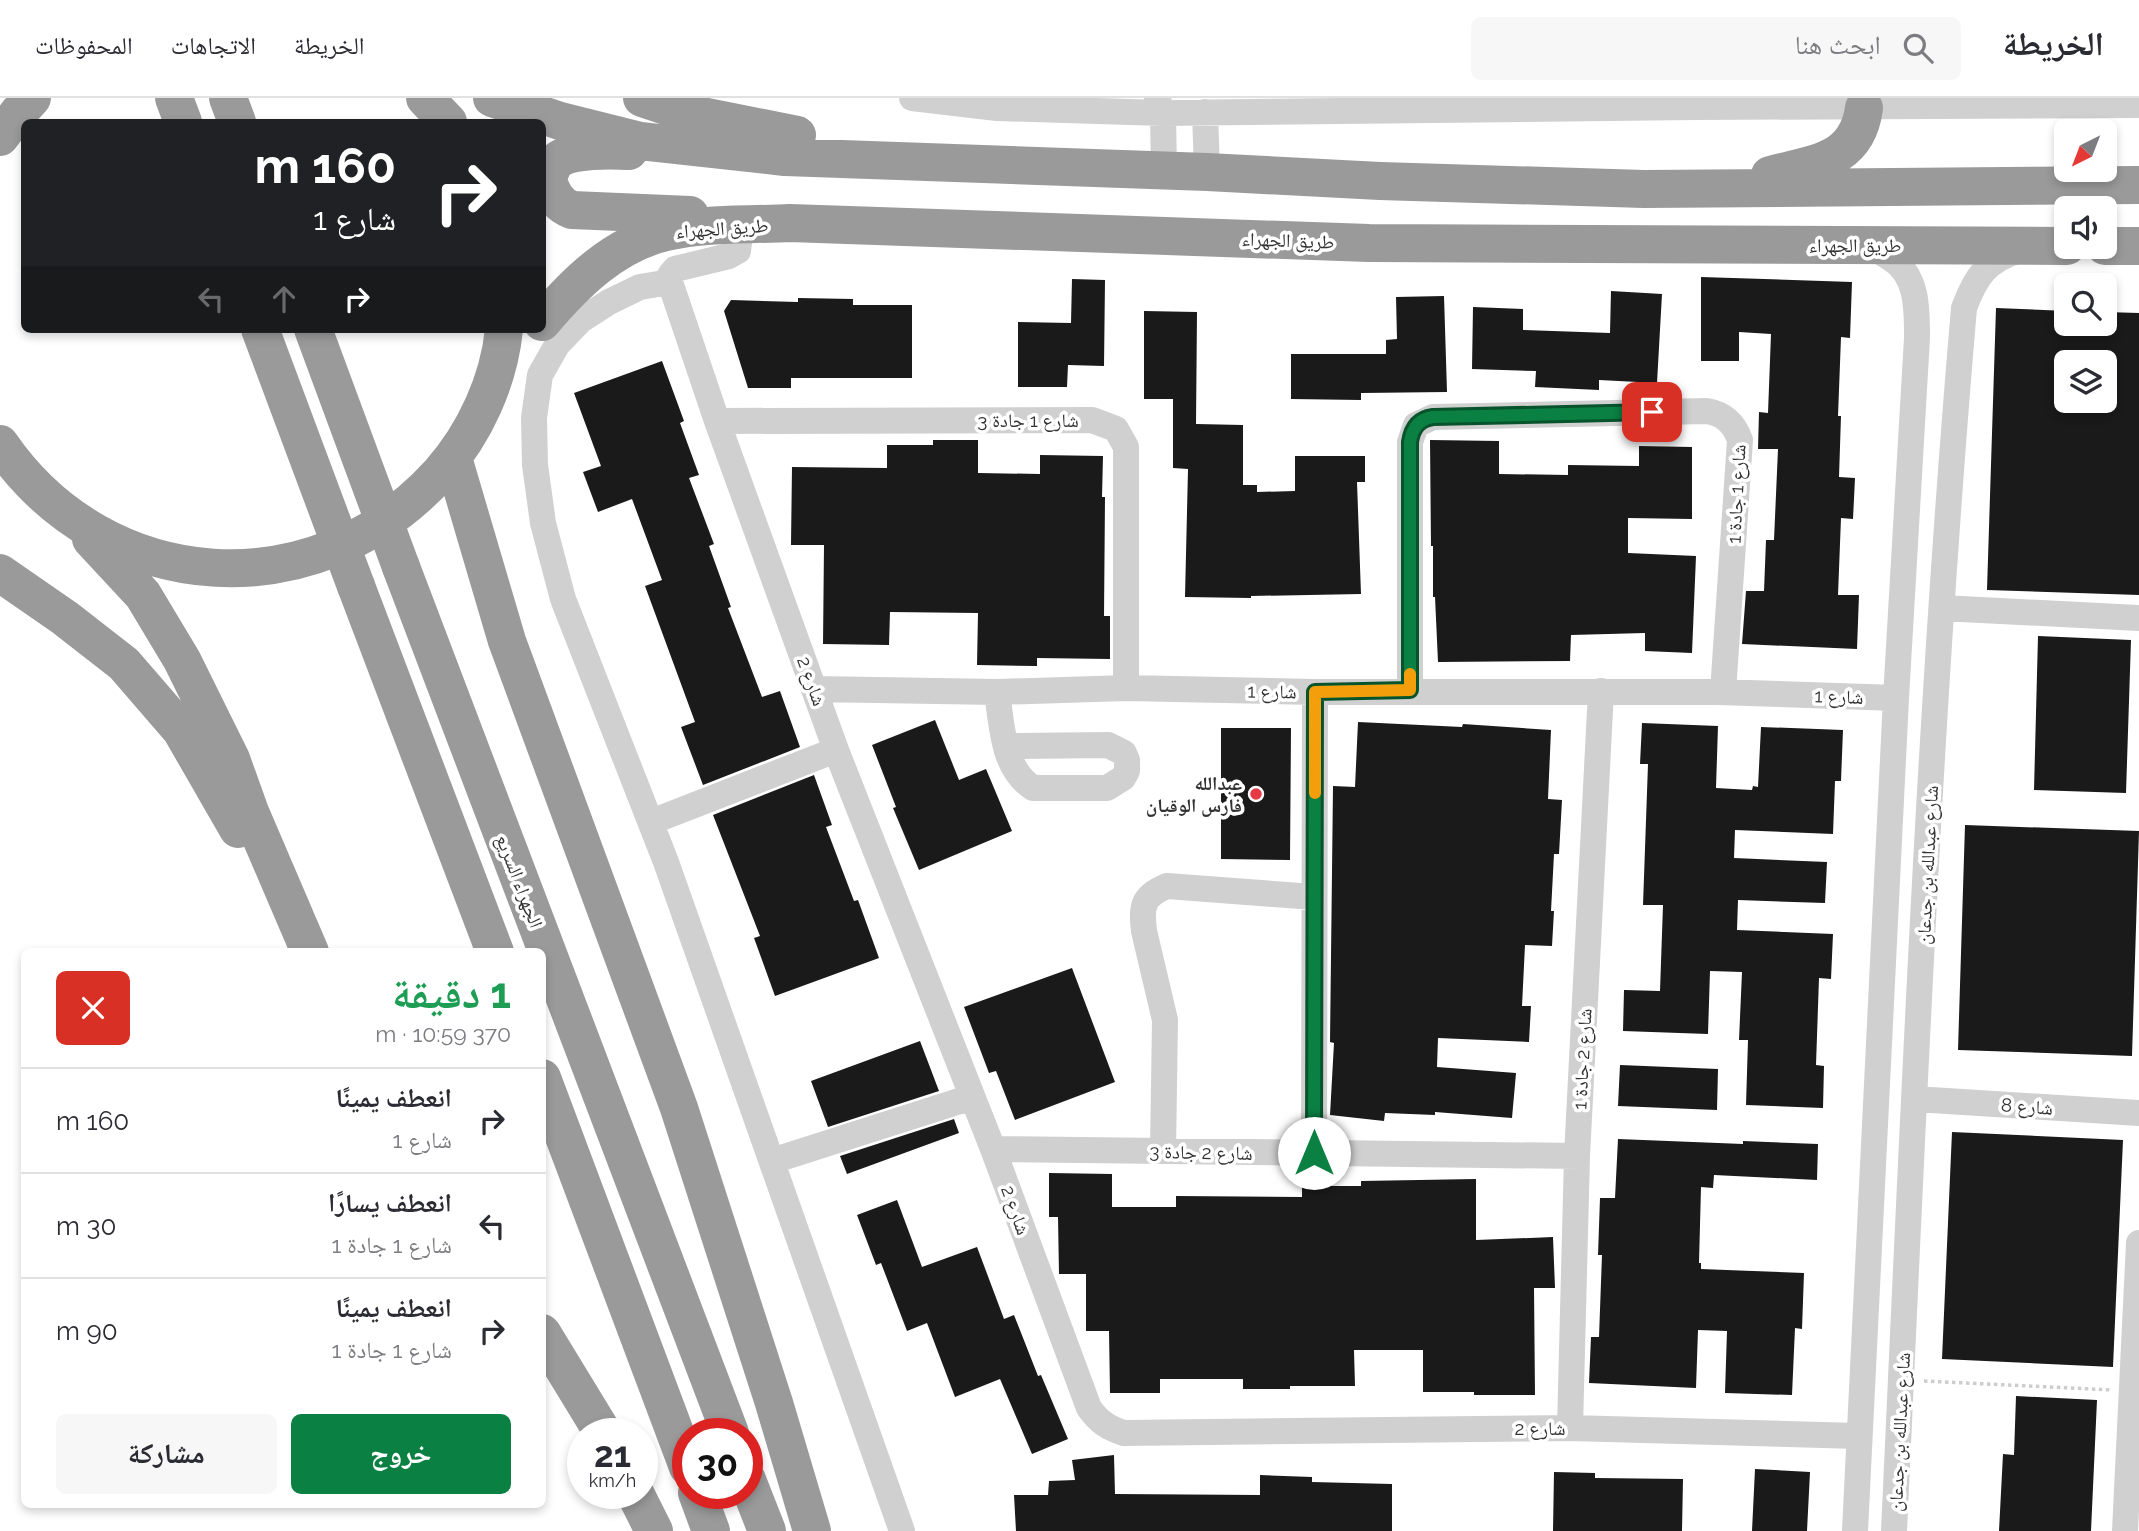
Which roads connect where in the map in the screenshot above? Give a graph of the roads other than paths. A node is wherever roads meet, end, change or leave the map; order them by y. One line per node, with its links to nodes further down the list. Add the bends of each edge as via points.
1 (32, 98): 16 (highway)
2 (174, 98): 13 (highway)
3 (228, 98): 14 (highway)
4 (425, 98): 15 (highway)
5 (492, 98): 17 (highway, via 640,141)
6 (642, 98): 18 (highway, via 771,131)
7 (912, 98): 9 (street, via 998,108)
8 (1696, 102): 11 (street); 12 (street)
9 (1160, 105): 12 (street); 19 (street)
10 (2139, 105): 11 (street)
11 (1864, 107): 22 (highway, via 1862,124 1848,147 1825,160)
12 (1205, 112): 20 (street)
13 (182, 119)
14 (236, 119)
15 (445, 119)
16 (0, 137)
17 (785, 157): 18 (highway); 23 (highway, via 623,150 575,153 559,159 548,179 556,199 572,211)
18 (993, 164): 19 (highway)
19 (1164, 172): 20 (highway)
20 (1207, 172): 22 (highway, via 1394,182)
21 (2139, 185): 22 (highway)
22 (1721, 189)
23 (790, 223): 24 (highway, طريق الجهراء); 25 (highway, طريق الجهراء, via 1369,243)
24 (741, 226): 29 (street, via 738,251 675,269); 30 (highway, طريق الجهراء, via 666,232 637,243 598,264)
25 (1855, 245): 26 (highway, طريق الجهراء); 35 (street, شارع عبدالله بن جدعان, via 1876,249 1908,273 1917,309)
26 (2054, 246): 36 (street, شارع عبدالله بن جدعان, via 2017,251 1987,266 1964,308)
27 (2117, 246): 28 (highway)
28 (2139, 246)
29 (670, 282): 38 (street, شارع 2); 55 (street, via 640,286 581,320 557,345 540,375 534,418 542,523 563,599)
30 (546, 317)
31 (261, 333): 62 (highway, bridge)
32 (314, 333): 63 (highway, الجهراء السريع, bridge)
33 (503, 333): 37 (highway)
34 (534, 333): 37 (highway)
35 (1917, 338): 36 (street, via 1929,328 1945,326 1957,335); 52 (street, شارع عبدالله بن جدعان)
36 (1961, 348): 43 (street, شارع عبدالله بن جدعان)
37 (492, 384): 40 (highway)
38 (717, 421): 45 (street, شارع 1 جادة 3, via 1092,420 1116,429 1126,447); 46 (street, شارع 2)
39 (5, 458): 41 (highway)
40 (453, 458): 41 (highway, via 421,494 382,524 339,547 293,562 244,569 195,567 147,556 102,537); 87 (highway, via 507,641 679,1108)
41 (67, 515): 60 (highway, via 143,595 182,660 231,759)
42 (0, 573): 60 (highway, via 124,664 181,730)
43 (1942, 608): 44 (street); 58 (street, شارع عبدالله بن جدعان)
44 (2139, 618)
45 (1126, 688): 49 (street, شارع 1); 50 (street, شارع 1)
46 (815, 689): 49 (street, شارع 1); 54 (street, شارع 2)
47 (1410, 690): 48 (street, شارع 1); 50 (street, شارع 1); 51 (street, شارع 1 جادة 1, via 1410,442 1416,425 1433,417 1707,411 1731,423 1741,440)
48 (1601, 691): 51 (street, شارع 1); 72 (street, شارع 2 جادة 1)
49 (997, 692): 53 (street)
50 (1315, 692): 57 (street)
51 (1723, 692): 52 (street, شارع 1)
52 (1896, 698): 56 (street, شارع عبدالله بن جدعان)
53 (1006, 746)
54 (836, 750): 55 (street); 66 (street, شارع 2)
55 (651, 822): 73 (street)
56 (1887, 894): 58 (street, via 1895,905 1907,910 1916,908); 59 (street, شارع عبدالله بن جدعان)
57 (1314, 897): 70 (street, via 1167,886 1145,901 1144,931 1165,1020); 71 (street)
58 (1924, 898): 61 (street, شارع عبدالله بن جدعان)
59 (1885, 936): 61 (street, via 1894,926 1907,925); 80 (street, شارع عبدالله بن جدعان)
60 (303, 937)
61 (1922, 944): 67 (street, شارع عبدالله بن جدعان)
62 (493, 948)
63 (546, 948)
64 (546, 949): 77 (highway, الجهراء السريع, bridge)
65 (546, 1089): 78 (highway)
66 (972, 1097): 69 (street, شارع 2); 73 (street)
67 (1914, 1099): 68 (street, شارع 8); 90 (street, شارع عبدالله بن جدعان)
68 (2139, 1113)
69 (993, 1149): 70 (street, شارع 2 جادة 3); 79 (street, شارع 2, via 1089,1408 1104,1425 1124,1433)
70 (1163, 1151): 71 (street, شارع 2 جادة 3)
71 (1314, 1153): 72 (street, شارع 2 جادة 3)
72 (1577, 1156): 79 (street, شارع 2 جادة 1)
73 (772, 1161): 88 (street)
74 (2139, 1243): 91 (street)
75 (546, 1340): 76 (highway)
76 (594, 1418)
77 (724, 1418)
78 (672, 1424)
79 (1570, 1428): 80 (street, شارع 2)
80 (1858, 1436): 89 (street, شارع عبدالله بن جدعان)
81 (643, 1509): 84 (highway)
82 (703, 1509): 85 (highway)
83 (758, 1509): 86 (highway)
84 (654, 1531)
85 (711, 1531)
86 (767, 1531)
87 (812, 1531)
88 (902, 1531)
89 (1855, 1531)
90 (1894, 1531)
91 (2124, 1531)

